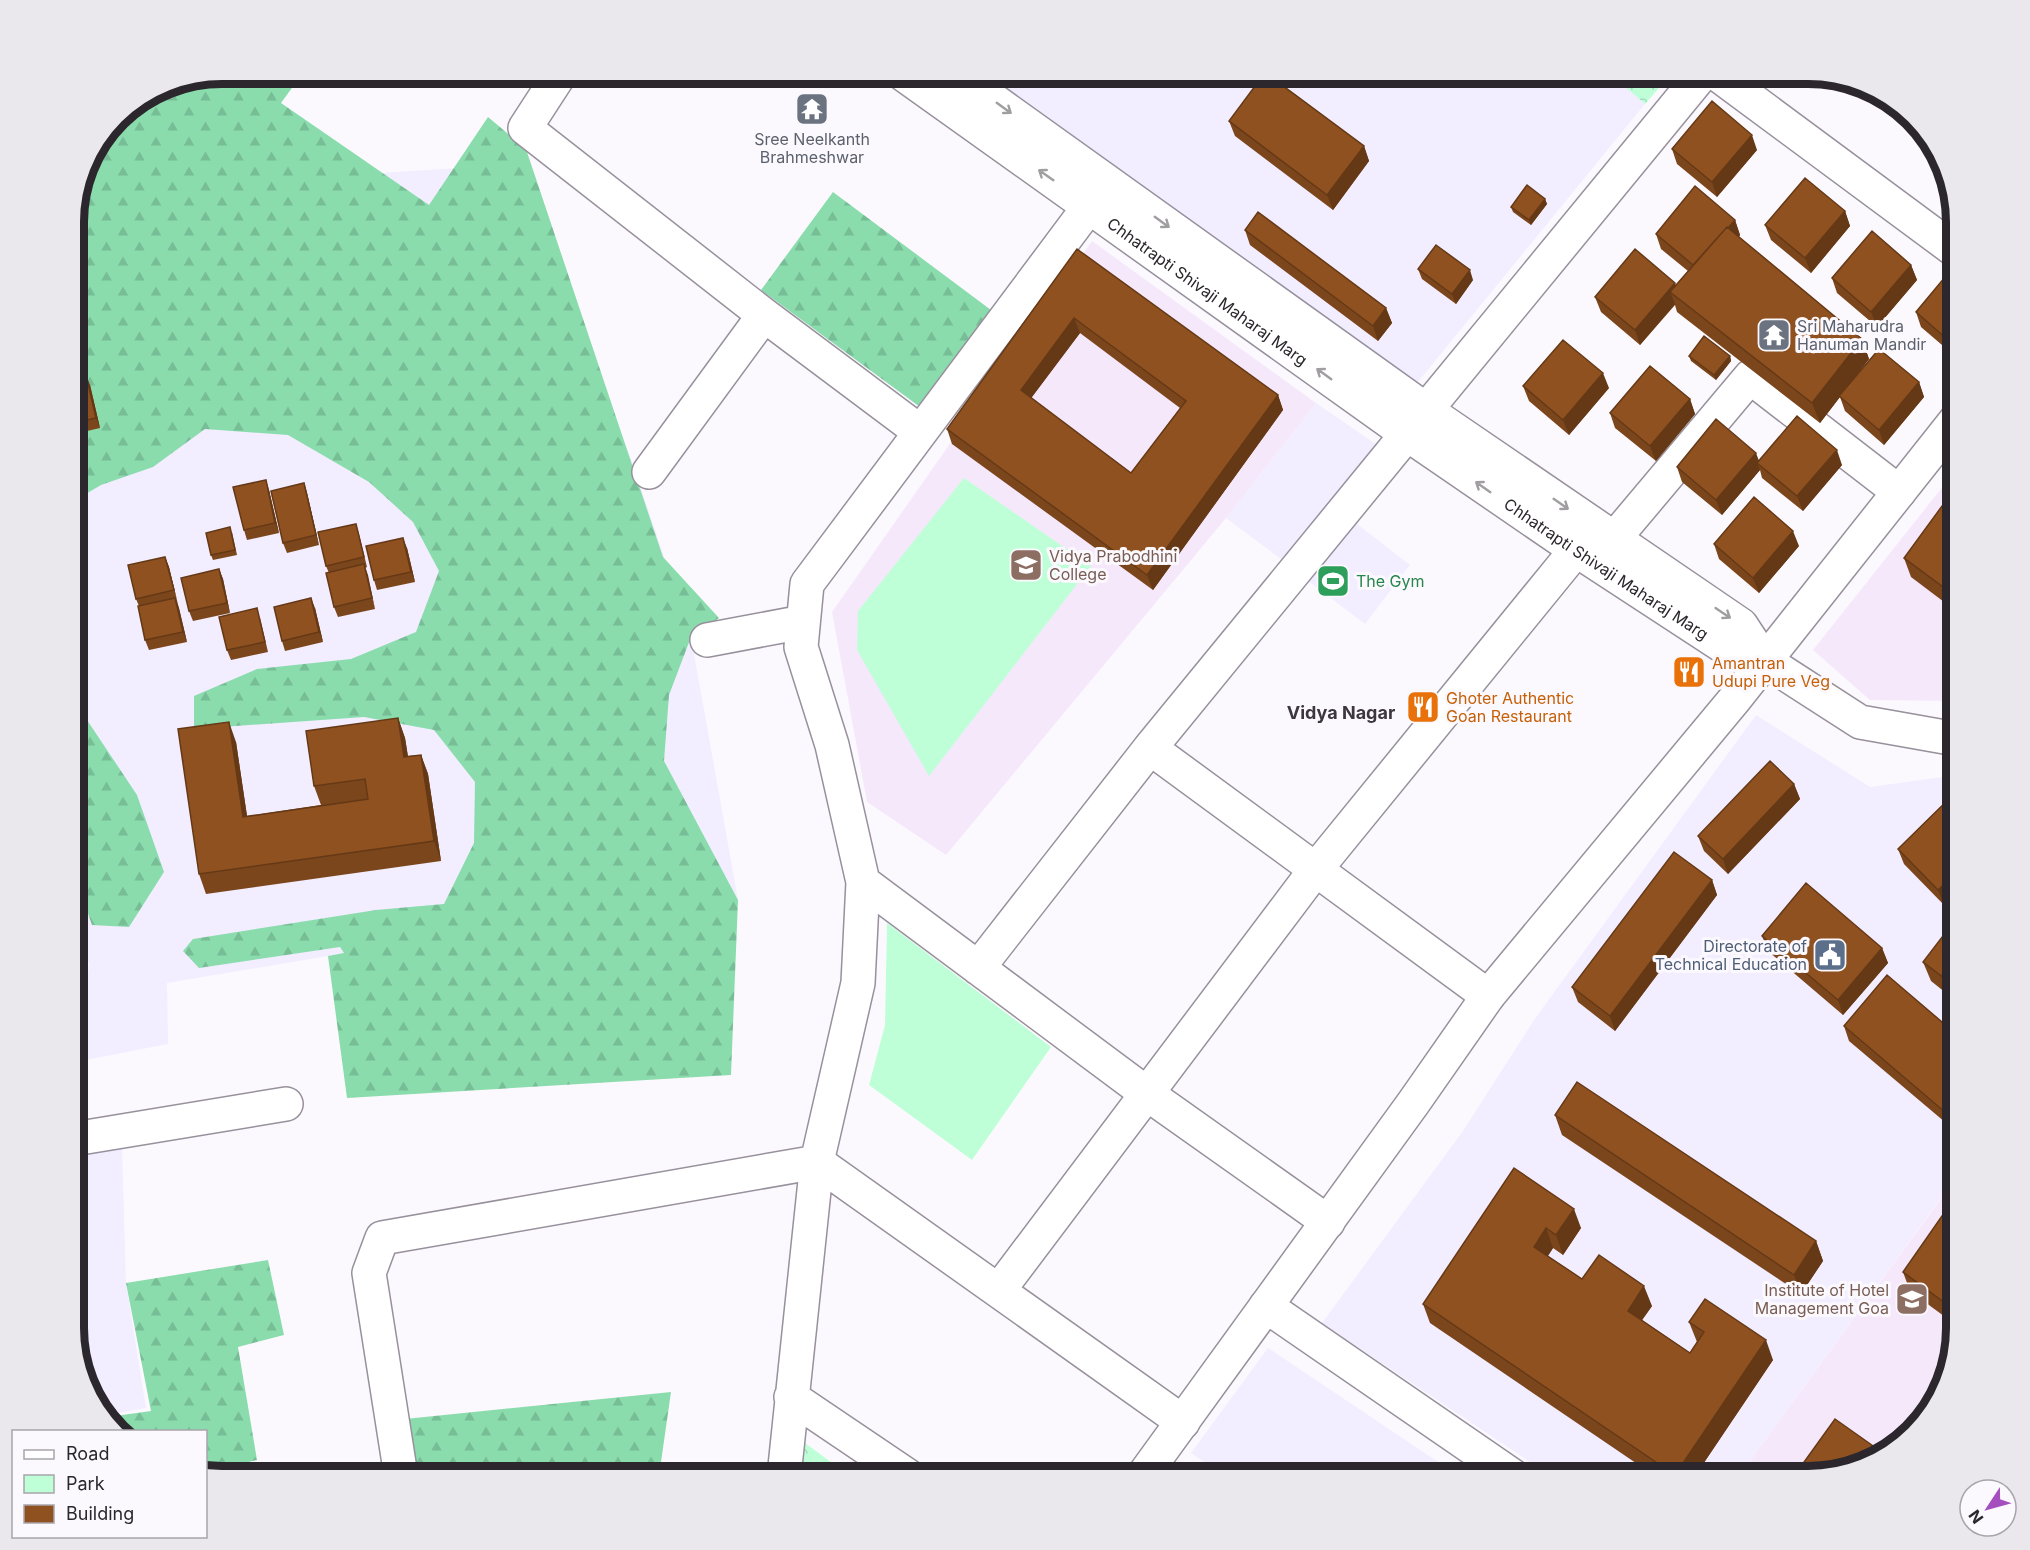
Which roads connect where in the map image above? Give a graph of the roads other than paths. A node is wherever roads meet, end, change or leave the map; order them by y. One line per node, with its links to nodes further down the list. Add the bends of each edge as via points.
1 (554, 84): 8 (street, via 525,128)
2 (919, 84): 6 (street, Chhatrapti Shivaji Maharaj Marg, one-way to 2)
3 (969, 84): 6 (street, Chhatrapti Shivaji Maharaj Marg, one-way to 6)
4 (1694, 84): 9 (street)
5 (1731, 84): 7 (street)
6 (1098, 194): 9 (street, Chhatrapti Shivaji Maharaj Marg); 10 (street)
7 (1946, 244)
8 (764, 315): 10 (street); 12 (street)
9 (1417, 422): 14 (street, Chhatrapti Shivaji Maharaj Marg, one-way to 14); 15 (street, Chhatrapti Shivaji Maharaj Marg, one-way to 9); 20 (street)
10 (919, 431): 16 (street, via 807,584)
11 (1946, 433): 13 (street)
12 (649, 472)
13 (1899, 492): 14 (street, via 1750,376); 18 (street)
14 (1613, 540): 18 (street, Chhatrapti Shivaji Maharaj Marg, one-way to 18, via 1741,625)
15 (1576, 550): 18 (street, Chhatrapti Shivaji Maharaj Marg, via 1729,650); 21 (street)
16 (803, 622): 17 (street); 22 (street, via 801,646 832,745)
17 (707, 640)
18 (1764, 660): 19 (street, via 1860,722); 24 (street)
19 (1946, 737)
20 (1150, 748): 21 (street); 23 (street)
21 (1316, 869): 24 (street); 25 (street)
22 (863, 882): 23 (street); 28 (street, via 858,983)
23 (978, 968): 25 (street)
24 (1488, 996): 29 (street)
25 (1146, 1093): 29 (street); 30 (street)
26 (286, 1104): 27 (street)
27 (84, 1138)
28 (817, 1162): 30 (street); 32 (street); 34 (street, via 382,1238 369,1273)
29 (1328, 1221): 31 (street)
30 (999, 1290): 33 (street)
31 (1266, 1306): 33 (street); 38 (street)
32 (791, 1397): 35 (street); 36 (street)
33 (1183, 1422): 37 (street)
34 (399, 1466)
35 (785, 1466)
36 (883, 1466)
37 (1150, 1466)
38 (1498, 1466)

